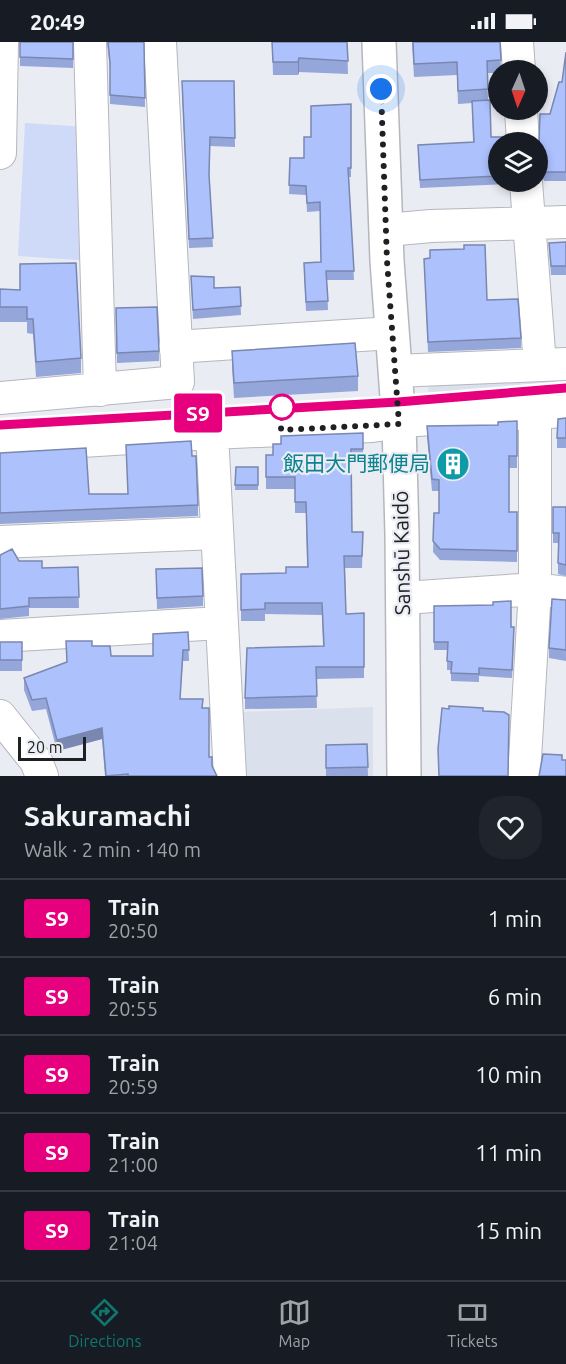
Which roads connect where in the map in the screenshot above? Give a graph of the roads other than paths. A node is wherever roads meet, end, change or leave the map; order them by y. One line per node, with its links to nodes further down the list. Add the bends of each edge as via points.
1 (2, 42): 7 (street)
2 (90, 42): 16 (street)
3 (160, 42): 13 (street)
4 (379, 42): 11 (main road, Sanshū Kaidō)
5 (517, 42): 6 (street)
6 (518, 60)
7 (0, 153)
8 (526, 192): 10 (street)
9 (566, 222): 10 (street)
10 (528, 224): 11 (street); 14 (street)
11 (387, 230): 12 (main road, Sanshū Kaidō)
12 (392, 333): 13 (street); 15 (main road, Sanshū Kaidō)
13 (175, 347): 16 (street, via 178,382)
14 (553, 365): 15 (street)
15 (395, 371): 20 (main road, Sanshū Kaidō)
16 (100, 390): 17 (street)
17 (0, 398)
18 (566, 411): 19 (street)
19 (535, 412): 20 (street); 25 (street)
20 (399, 424): 21 (street); 27 (main road, Sanshū Kaidō)
21 (213, 433): 22 (street); 23 (street)
22 (0, 446)
23 (216, 533): 24 (street); 28 (street)
24 (0, 542)
25 (535, 589): 26 (street); 27 (street); 34 (street)
26 (566, 593)
27 (404, 598): 33 (main road, Sanshū Kaidō)
28 (221, 623): 29 (street); 32 (street)
29 (0, 636)
30 (0, 716): 31 (street, via 36,761)
31 (42, 776)
32 (230, 776)
33 (404, 776)
34 (524, 776)

